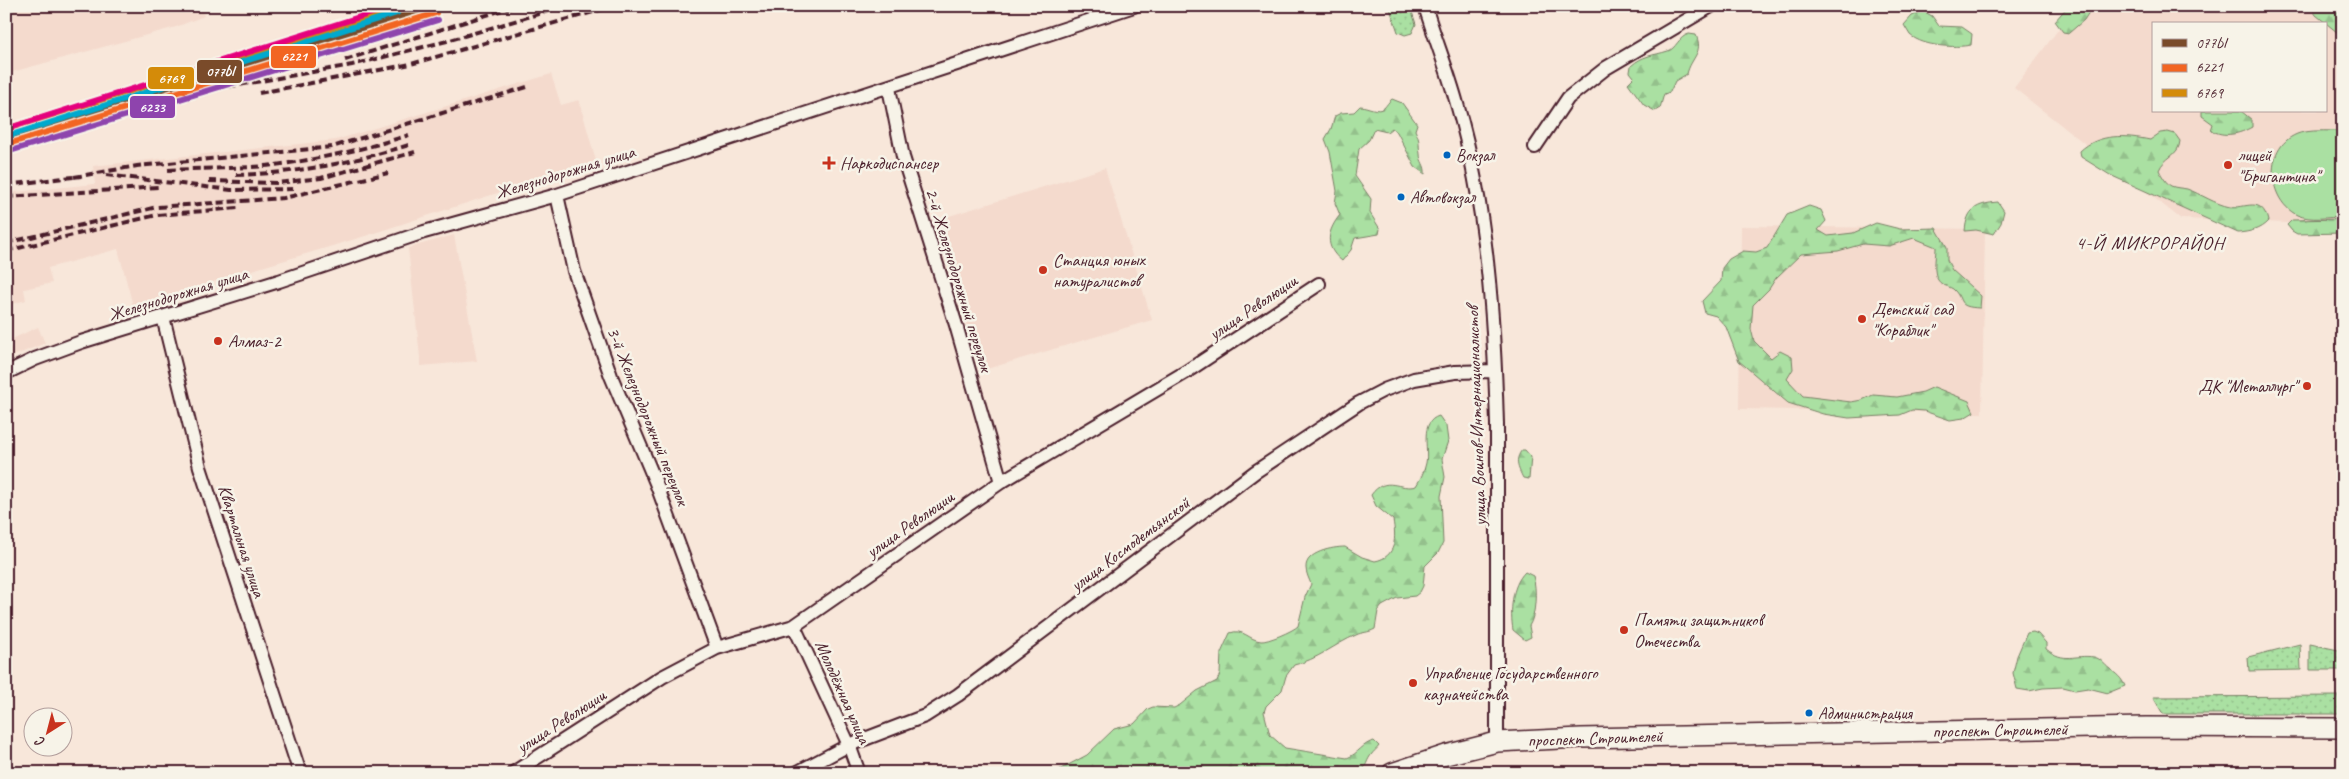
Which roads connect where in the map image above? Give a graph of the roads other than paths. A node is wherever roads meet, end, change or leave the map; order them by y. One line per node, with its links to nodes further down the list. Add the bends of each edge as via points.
1 (1134, 6): 4 (street, Железнодорожная улица)
2 (1425, 6): 9 (street, улица Воинов-Интернационалистов, via 1457,103 1470,160 1485,250)
3 (1711, 6): 5 (street, via 1606,68 1583,86 1568,98)
4 (889, 88): 6 (street, Железнодорожная улица); 11 (street, 2-й Железнодорожный переулок, via 903,157)
5 (1534, 147)
6 (557, 195): 8 (street, Железнодорожная улица, via 433,230); 13 (street, 3-й Железнодорожный переулок, via 574,271 611,376 656,483)
7 (1320, 284): 11 (street, улица Революции, via 1186,372)
8 (163, 317): 10 (street, Железнодорожная улица, via 81,342); 17 (street, Квартальная улица, via 200,467)
9 (1496, 371): 15 (street, улица Воинов-Интернационалистов); 16 (street, улица Космодемьянской, via 1455,372 1414,379 1359,403 1255,472 958,695 925,716)
10 (6, 373)
11 (1001, 482): 12 (street, улица Революции)
12 (794, 626): 13 (street, улица Революции); 16 (street, Молодёжная улица)
13 (717, 648): 18 (street, улица Революции, via 662,677)
14 (2343, 728): 15 (street, проспект Строителей, via 2076,728)
15 (1497, 742): 21 (street, проспект Строителей)
16 (849, 745): 19 (street, улица Космодемьянской); 20 (street, Молодёжная улица)
17 (300, 773)
18 (513, 773)
19 (796, 773)
20 (859, 773)
21 (1392, 773)

